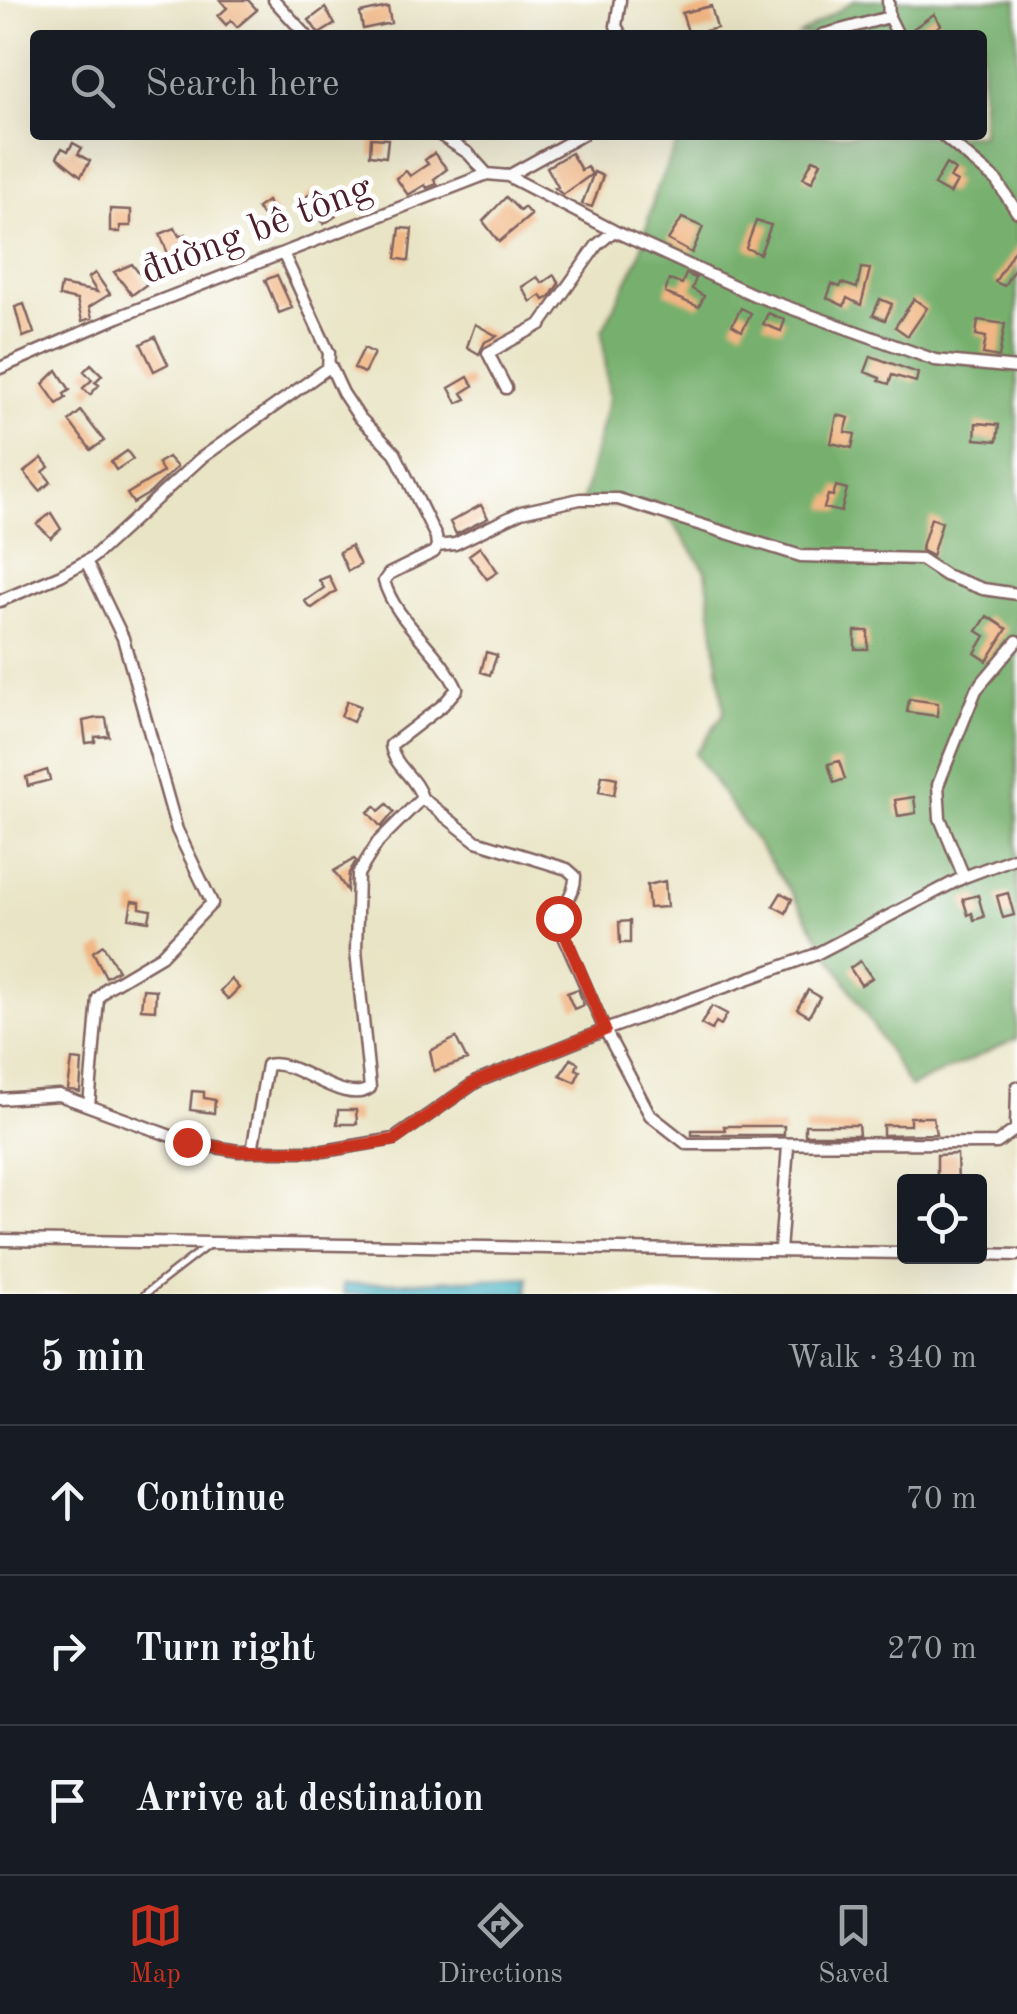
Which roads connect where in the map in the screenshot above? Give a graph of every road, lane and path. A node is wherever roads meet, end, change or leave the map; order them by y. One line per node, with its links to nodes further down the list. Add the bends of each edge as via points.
1 (274, 0): 5 (street)
2 (620, 0): 6 (street)
3 (888, 0): 4 (street)
4 (889, 17): 7 (street); 8 (street)
5 (301, 30)
6 (618, 30)
7 (841, 30)
8 (896, 30)
9 (447, 140): 12 (street)
10 (573, 140): 13 (street)
11 (948, 140): 14 (street, via 996,180)
12 (487, 174): 13 (street, đường bê tông); 16 (street, đường bê tông)
13 (508, 176): 15 (street, đường bê tông)
14 (1017, 212)
15 (614, 231): 19 (street, đường bê tông, via 754,296 934,360); 20 (street, via 541,324 488,353)
16 (283, 252): 17 (street); 18 (street, đường bê tông)
17 (330, 364): 21 (street, via 346,400 395,453); 22 (street, via 200,459)
18 (0, 368)
19 (1017, 368)
20 (506, 388)
21 (438, 546): 23 (street, via 521,512 580,499 618,499 801,556 921,559 983,589); 26 (street, via 384,581 456,689 391,745)
22 (86, 561): 24 (street); 32 (street, via 123,638 178,830 212,903 162,956 98,998)
23 (1017, 594)
24 (0, 601)
25 (1017, 641): 28 (street, via 976,690 938,785 940,818)
26 (422, 798): 29 (street, via 476,840 575,876 558,924); 34 (street, via 378,842 358,874 356,951 370,1088 356,1092 278,1063 267,1065)
27 (1017, 857): 28 (street)
28 (964, 877): 29 (street, via 814,955)
29 (605, 1030): 33 (street, via 650,1115 687,1144); 34 (street, via 476,1082 394,1140 324,1151)
30 (1017, 1087): 33 (street, via 1016,1129 998,1143)
31 (0, 1099): 32 (street, via 59,1095)
32 (89, 1106): 34 (street, via 187,1142)
33 (788, 1146): 37 (street)
34 (252, 1151)
35 (0, 1240): 36 (street)
36 (210, 1244): 37 (street); 41 (lane)
37 (780, 1251): 38 (street)
38 (897, 1253)
39 (987, 1254): 40 (street)
40 (1017, 1255)
41 (146, 1294)

